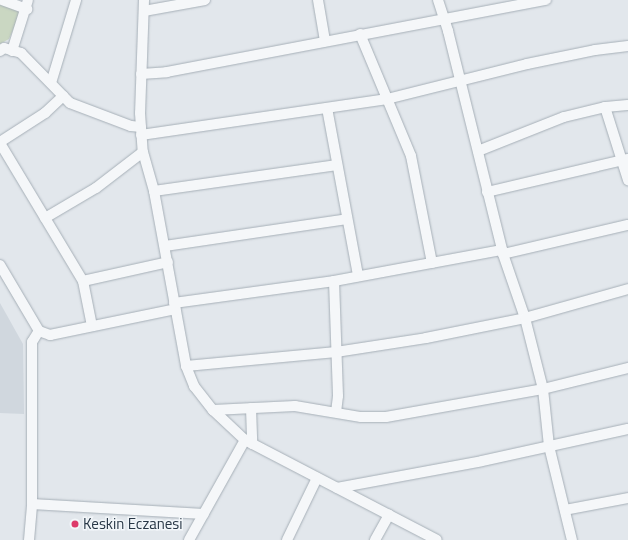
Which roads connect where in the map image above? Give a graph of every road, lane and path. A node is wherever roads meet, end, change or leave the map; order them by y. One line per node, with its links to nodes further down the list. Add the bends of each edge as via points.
1 (2, 0): 8 (street)
2 (76, 0): 18 (street)
3 (144, 0): 9 (street)
4 (205, 0): 9 (street)
5 (318, 0): 12 (street)
6 (438, 0): 10 (street)
7 (546, 0): 10 (street)
8 (28, 4): 15 (street)
9 (144, 11): 16 (street)
10 (444, 19): 11 (street); 17 (street)
11 (360, 34): 12 (street); 20 (street)
12 (325, 41): 16 (street, via 167,72)
13 (628, 46): 17 (street, via 526,64)
14 (0, 51): 15 (street, via 4,48)
15 (12, 51): 18 (street, via 21,53)
16 (141, 74): 24 (street)
17 (461, 82): 20 (street); 26 (street)
18 (51, 83): 19 (street)
19 (63, 96): 24 (street, via 70,103); 25 (street, via 45,113)
20 (387, 99): 23 (street); 39 (street, via 411,156)
21 (628, 105): 22 (street)
22 (605, 107): 26 (street, via 564,117); 28 (street)
23 (327, 108): 24 (street); 29 (street)
24 (141, 131): 27 (street)
25 (0, 142): 33 (street)
26 (478, 151): 32 (street)
27 (143, 152): 31 (street); 33 (street, via 96,188)
28 (625, 160): 30 (street); 32 (street)
29 (337, 165): 31 (street); 34 (street)
30 (628, 180)
31 (154, 191): 36 (street)
32 (488, 192): 37 (street)
33 (45, 218): 42 (street)
34 (347, 219): 36 (street); 41 (street)
35 (628, 225): 37 (street)
36 (165, 246): 38 (street)
37 (502, 252): 39 (street); 46 (street)
38 (168, 262): 42 (street); 45 (street)
39 (432, 263): 41 (street)
40 (0, 265): 48 (street)
41 (358, 276): 43 (street)
42 (83, 280): 47 (street)
43 (334, 281): 45 (street); 49 (street)
44 (628, 289): 46 (street)
45 (174, 306): 47 (street); 50 (street)
46 (524, 318): 49 (street, via 426,338); 52 (street)
47 (92, 326): 48 (street, via 50,335)
48 (39, 331): 62 (street, via 32,342)
49 (336, 352): 50 (street); 55 (street)
50 (186, 366): 54 (street, via 194,386)
51 (628, 368): 52 (street)
52 (543, 389): 55 (street, via 386,417 361,417); 58 (street)
53 (251, 408): 54 (street); 55 (street, via 295,406); 57 (street)
54 (213, 410): 57 (street)
55 (336, 412)
56 (628, 429): 58 (street)
57 (249, 442): 59 (street); 64 (street)
58 (549, 446): 60 (street); 63 (street)
59 (317, 478): 60 (street); 68 (street)
60 (337, 488): 65 (street)
61 (628, 498): 63 (street)
62 (32, 504): 64 (street); 66 (street)
63 (565, 510): 71 (street)
64 (204, 514): 67 (street)
65 (389, 515): 69 (street); 70 (street)
66 (29, 540)
67 (189, 540)
68 (287, 540)
69 (375, 540)
70 (437, 540)
71 (572, 540)

